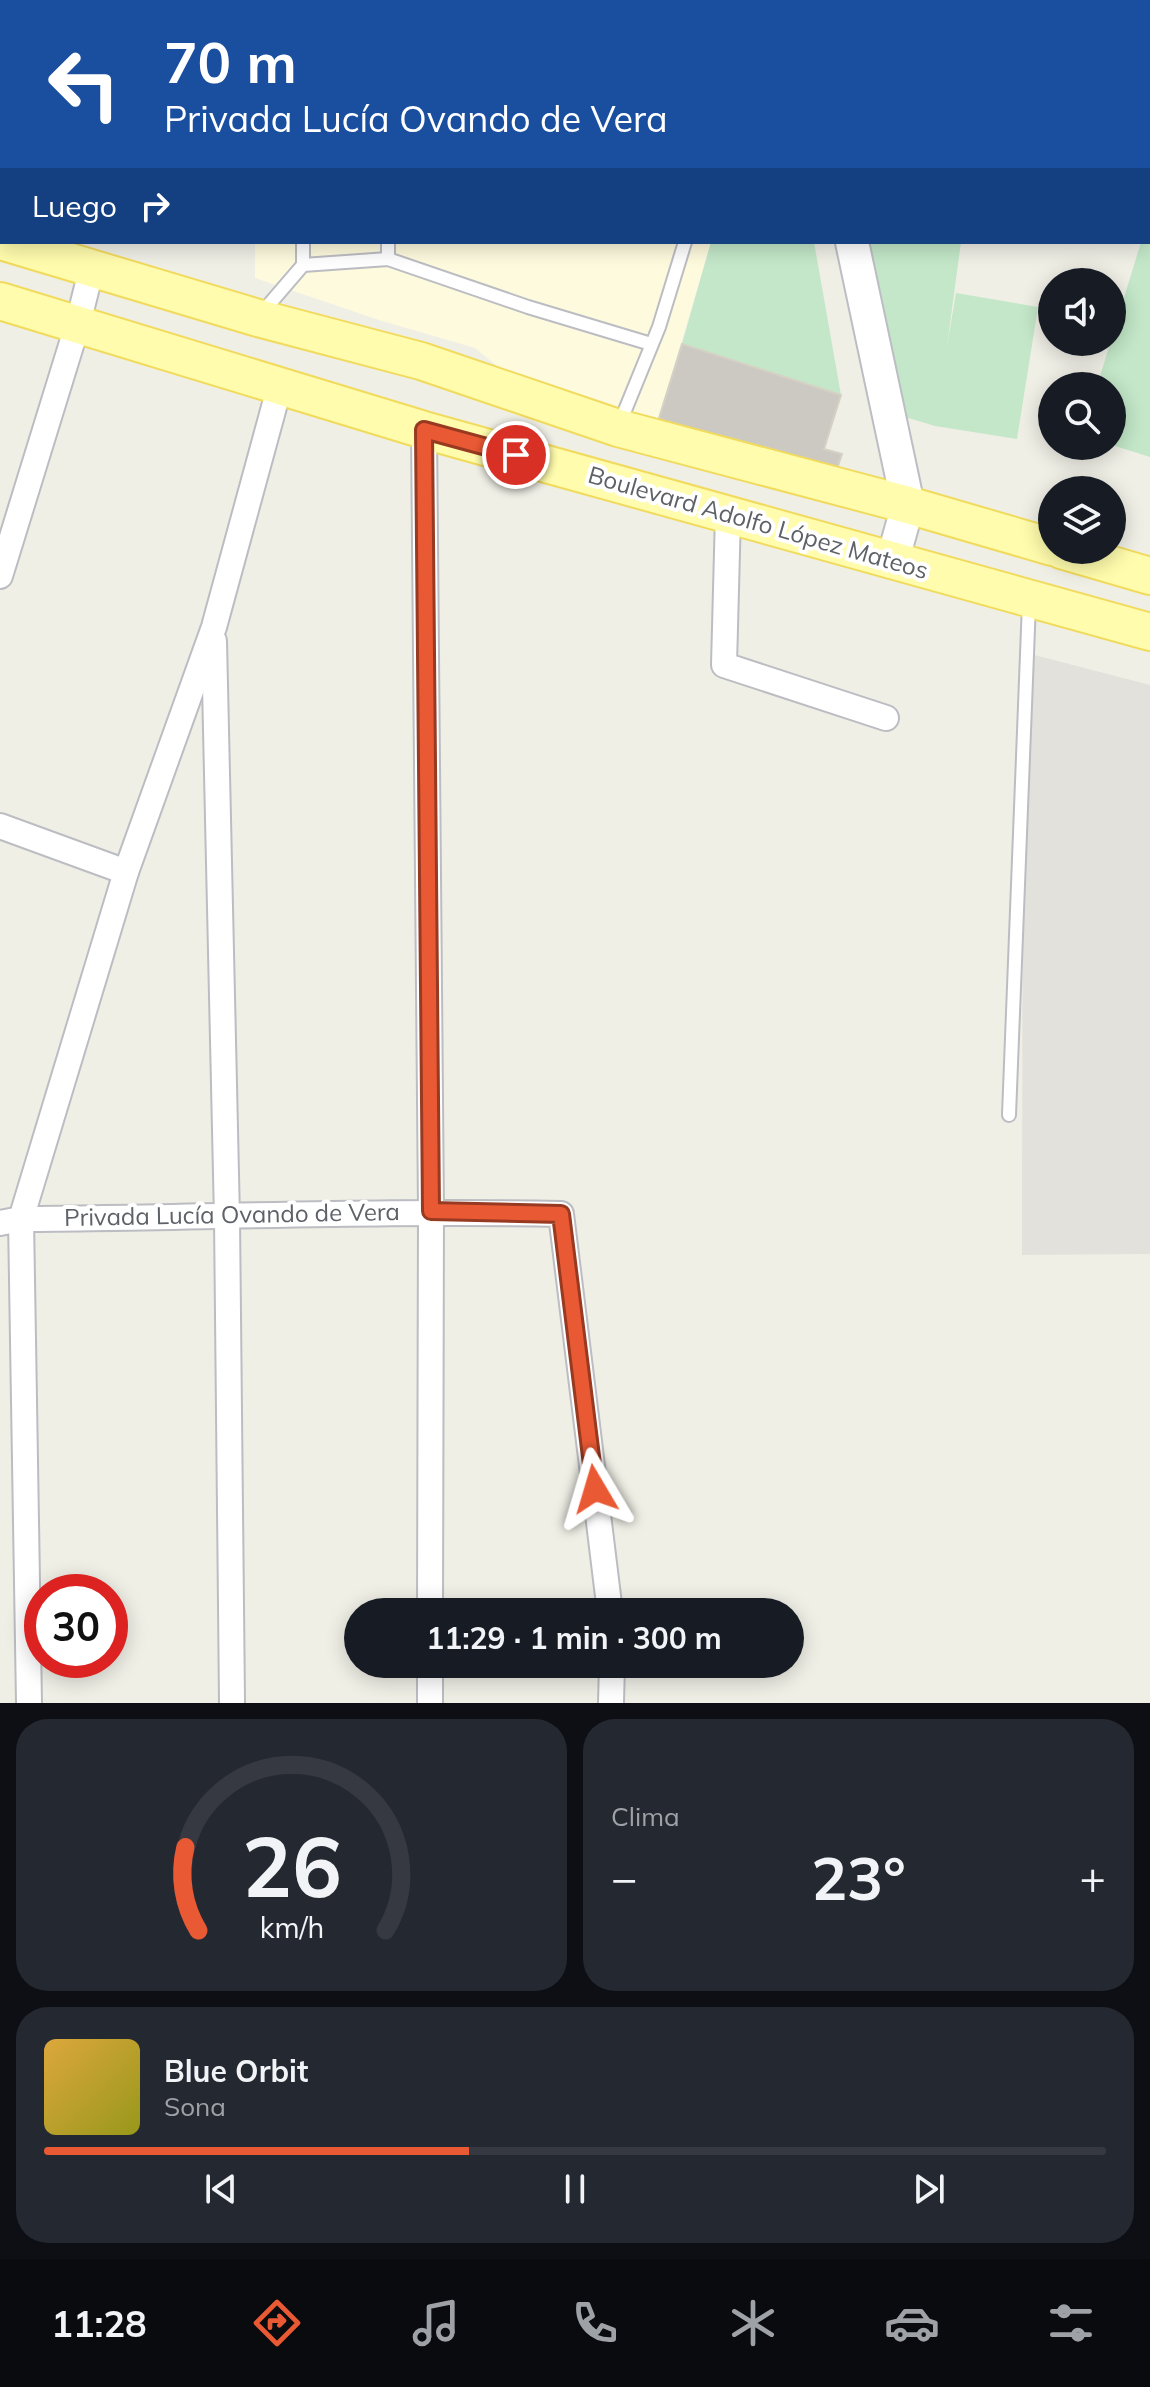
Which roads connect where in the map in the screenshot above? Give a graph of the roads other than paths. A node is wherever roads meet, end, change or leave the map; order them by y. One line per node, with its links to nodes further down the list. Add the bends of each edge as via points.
1 (12, 244): 8 (main road)
2 (303, 244): 7 (lane)
3 (388, 244): 6 (lane)
4 (684, 244): 12 (lane)
5 (852, 244): 16 (street)
6 (388, 259): 7 (lane); 12 (lane)
7 (303, 265): 10 (lane)
8 (92, 267): 10 (main road); 11 (street)
9 (0, 301): 11 (main road, Boulevard Adolfo López Mateos)
10 (258, 318): 14 (main road, via 421,361)
11 (78, 323): 13 (main road, Boulevard Adolfo López Mateos); 21 (street)
12 (651, 344): 14 (lane)
13 (280, 385): 15 (main road, Boulevard Adolfo López Mateos); 24 (street)
14 (618, 428): 16 (main road)
15 (424, 430): 17 (main road, Boulevard Adolfo López Mateos); 30 (street)
16 (908, 505): 18 (main road); 19 (street)
17 (728, 514): 19 (main road, Boulevard Adolfo López Mateos); 26 (street, via 724,665)
18 (1038, 543)
19 (892, 562): 23 (main road, Boulevard Adolfo López Mateos)
20 (1109, 564): 22 (main road)
21 (0, 576)
22 (1150, 576)
23 (1029, 599): 25 (main road, Boulevard Adolfo López Mateos); 29 (lane)
24 (214, 627): 28 (street); 31 (street)
25 (1150, 632)
26 (886, 718)
27 (0, 826): 28 (street)
28 (126, 872): 32 (street)
29 (1009, 1115)
30 (431, 1211): 31 (street, Privada Lucía Ovando de Vera); 33 (street); 34 (street, Privada Lucía Ovando de Vera, via 561,1214)
31 (227, 1218): 32 (street, Privada Lucía Ovando de Vera); 38 (street)
32 (10, 1221): 37 (street)
33 (430, 1598)
34 (608, 1598)
35 (430, 1678): 39 (street)
36 (612, 1678): 40 (street)
37 (29, 1703)
38 (232, 1703)
39 (430, 1703)
40 (611, 1703)

